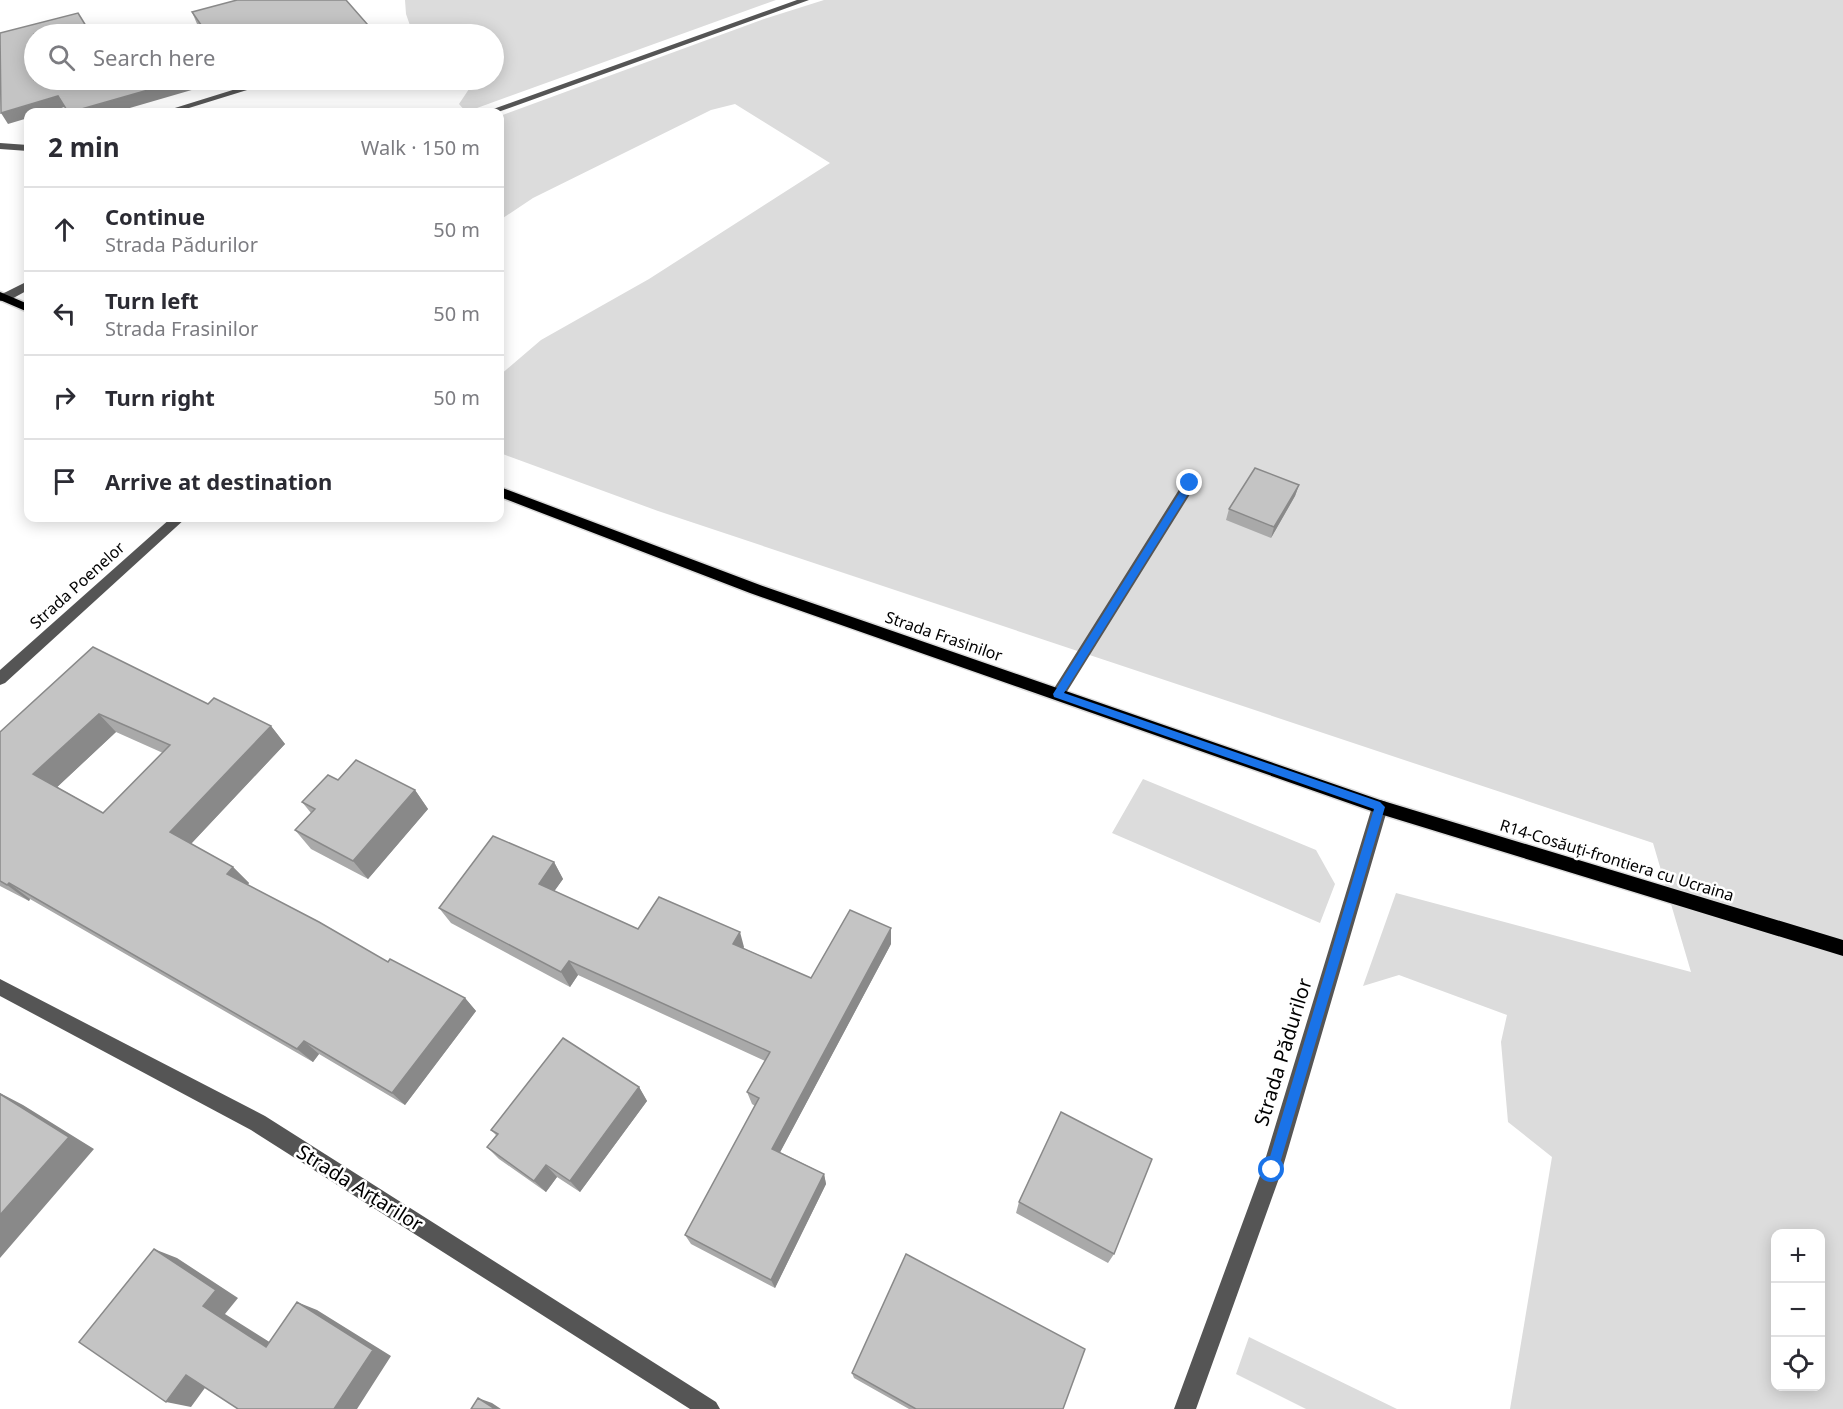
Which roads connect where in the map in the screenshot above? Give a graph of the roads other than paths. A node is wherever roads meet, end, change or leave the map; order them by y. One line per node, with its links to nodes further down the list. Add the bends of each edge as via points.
1 (805, 0): 4 (street)
2 (241, 90): 3 (street)
3 (180, 108)
4 (501, 108)
5 (0, 146): 6 (street)
6 (24, 148)
7 (24, 287): 8 (street)
8 (2, 297): 9 (main road)
9 (24, 306)
10 (1190, 483): 14 (street)
11 (504, 494): 14 (main road, Strada Frasinilor, via 755,589)
12 (174, 522): 13 (street, Strada Poenelor)
13 (0, 679)
14 (1058, 694): 15 (main road, Strada Frasinilor)
15 (1380, 807): 16 (main road, R14-Cosăuți-frontiera cu Ucraina); 19 (street, Strada Pădurilor, via 1272,1170)
16 (1843, 948)
17 (0, 987): 18 (street, Strada Arțarilor, via 258,1123)
18 (710, 1409)
19 (1185, 1409)

